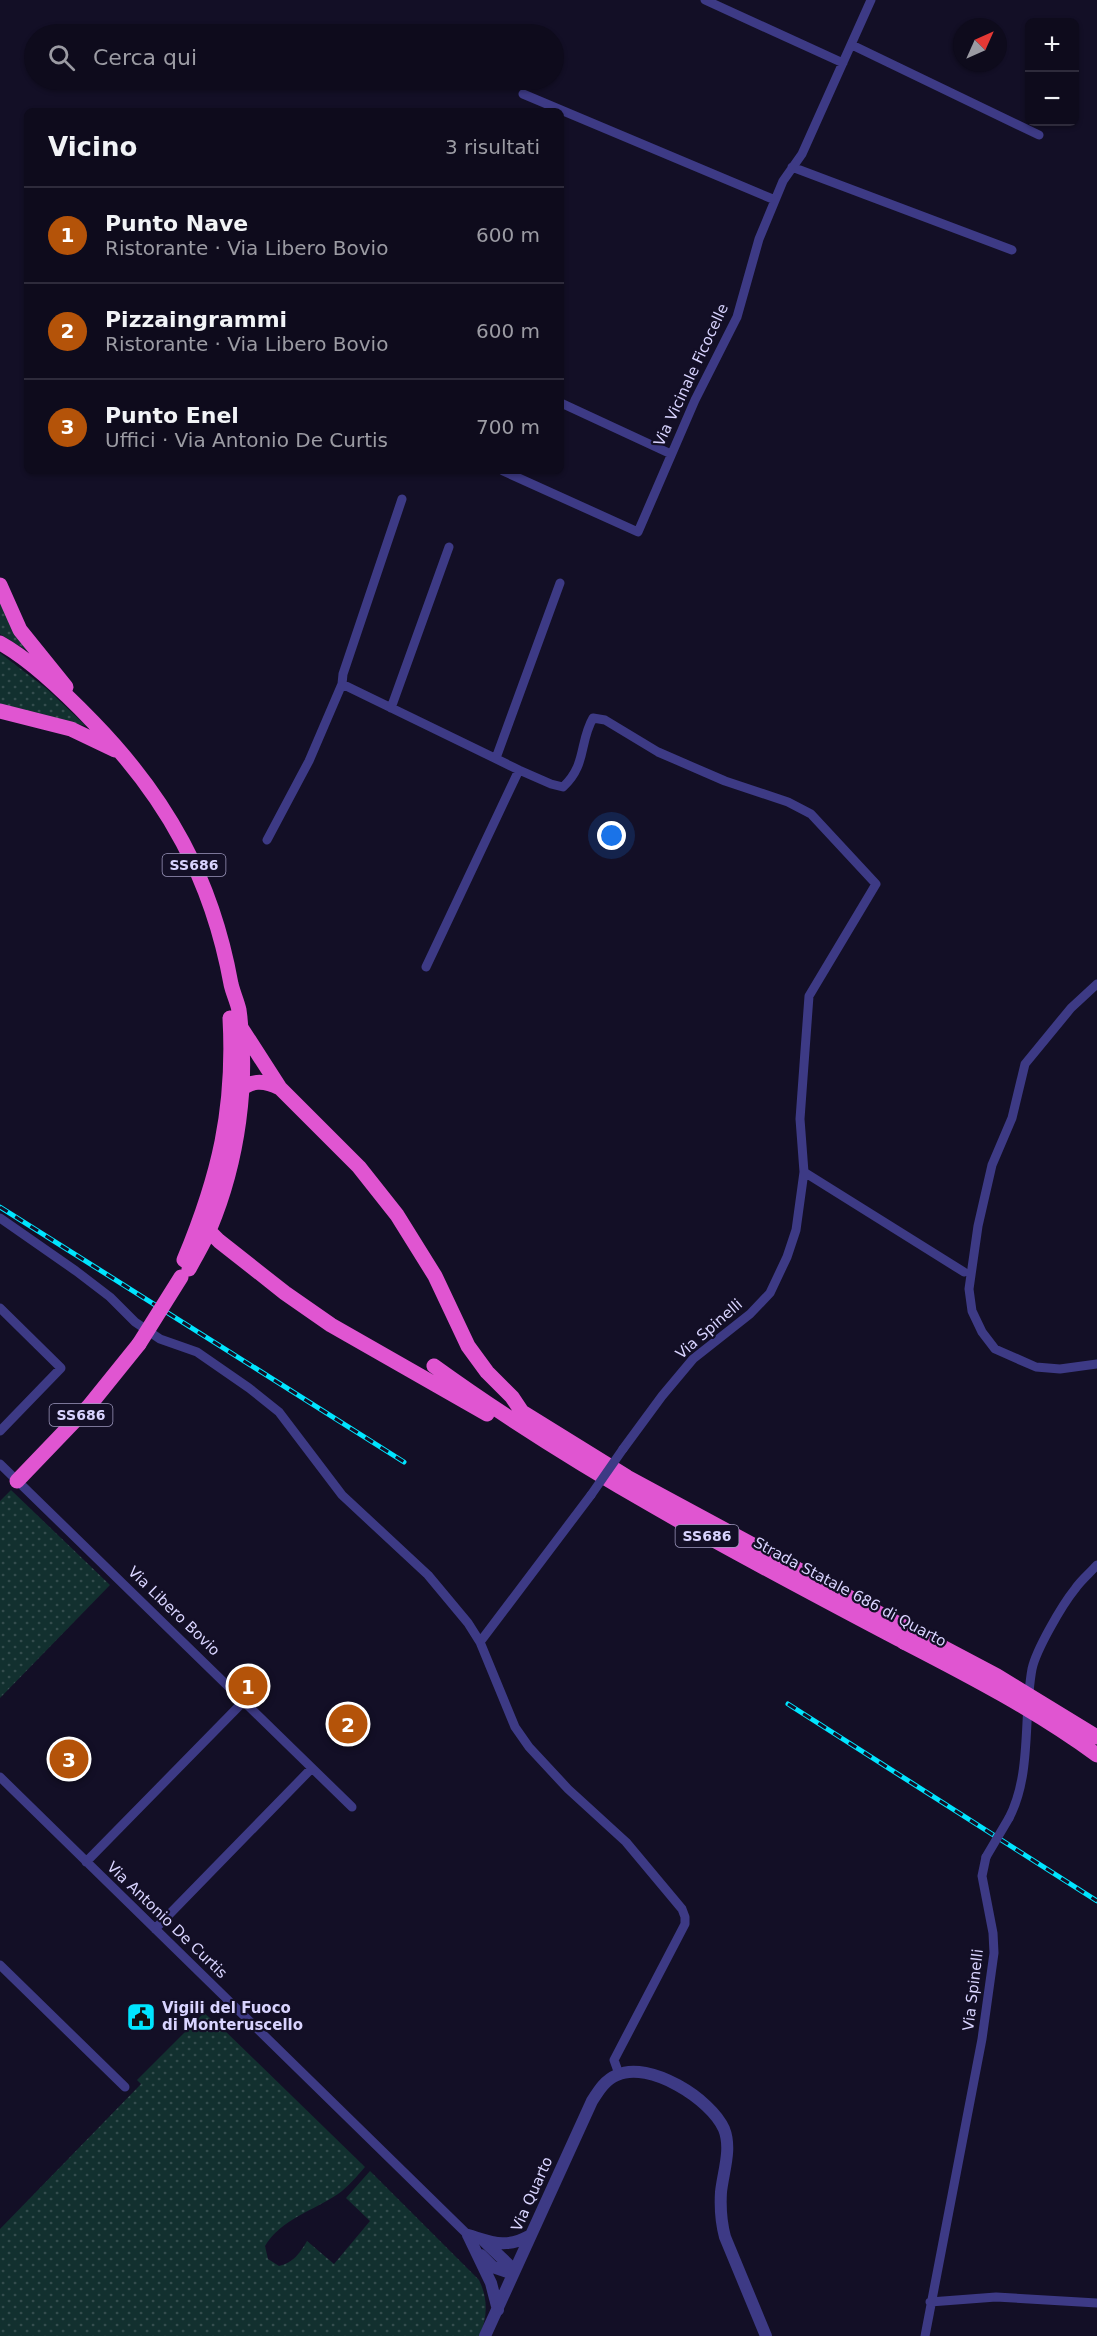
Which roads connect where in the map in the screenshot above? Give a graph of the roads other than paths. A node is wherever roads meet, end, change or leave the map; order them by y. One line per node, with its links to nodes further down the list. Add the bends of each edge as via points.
1 (705, 0): 4 (street)
2 (871, 0): 3 (street, Via Vicinale Ficocelle)
3 (852, 45): 4 (street, Via Vicinale Ficocelle); 8 (street)
4 (843, 63): 9 (street, Via Vicinale Ficocelle, via 802,154)
5 (523, 94): 6 (street)
6 (556, 108)
7 (564, 111): 10 (street)
8 (1039, 135)
9 (792, 167): 10 (street, Via Vicinale Ficocelle); 11 (street)
10 (775, 200): 13 (street, Via Vicinale Ficocelle, via 759,239 737,317)
11 (1012, 250)
12 (564, 404): 13 (street)
13 (671, 454): 14 (street, Via Vicinale Ficocelle, via 638,532)
14 (510, 474)
15 (402, 499): 20 (street)
16 (449, 546): 22 (street)
17 (560, 583): 25 (street)
18 (0, 585): 21 (highway, via 20,630 60,677)
19 (0, 643): 21 (highway)
20 (342, 684): 22 (street); 27 (street, via 309,761)
21 (76, 705): 24 (highway, SS686)
22 (391, 708): 25 (street)
23 (0, 711): 24 (highway, via 71,729)
24 (123, 753): 30 (highway, SS686, via 173,824 203,884 223,944)
25 (496, 758): 26 (street)
26 (519, 770): 28 (street); 36 (street, Via Spinelli, via 563,787 582,756 593,718 605,720 658,752 811,814 876,884 808,996 800,1119)
27 (267, 840)
28 (426, 968)
29 (1097, 984): 42 (street, via 1071,1008 1025,1064 1012,1118 992,1166)
30 (232, 991): 31 (highway, SS686); 34 (highway, SS686)
31 (240, 1026): 32 (highway, SS686); 33 (highway, SS686)
32 (280, 1088): 33 (highway, via 255,1082); 46 (highway, SS686, via 359,1167 397,1215 435,1276 468,1346 486,1372 512,1397)
33 (242, 1089): 34 (highway); 35 (highway, SS686)
34 (229, 1104): 35 (highway, SS686)
35 (230, 1139): 37 (highway, SS686); 39 (highway, SS686, via 222,1193)
36 (804, 1172): 42 (street); 52 (street, Via Spinelli, bridge, via 796,1230 770,1293 693,1359 662,1396)
37 (204, 1212): 39 (highway, SS686); 41 (highway, SS686, via 182,1265)
38 (0, 1218): 52 (street, via 111,1297 135,1322 160,1339 197,1352 279,1412 342,1495 428,1575)
39 (209, 1231): 40 (highway, SS686); 41 (highway, SS686)
40 (231, 1250): 41 (highway, SS686, via 209,1252); 46 (highway, SS686, via 331,1325 494,1418)
41 (185, 1273): 49 (highway, SS686, bridge, via 139,1344 89,1406)
42 (967, 1274): 44 (street, via 972,1311 995,1349 1036,1367 1060,1369)
43 (0, 1308): 47 (street, via 61,1368)
44 (1097, 1364)
45 (434, 1366): 46 (highway, Strada Statale 686 di Quarto / SS686)
46 (519, 1418): 51 (highway, Strada Statale 686 di Quarto / SS686, via 657,1509)
47 (0, 1431)
48 (0, 1464): 49 (street, Via Libero Bovio)
49 (17, 1481): 53 (street, Via Libero Bovio)
50 (1097, 1565): 68 (street, Via Spinelli, bridge, via 1074,1589 1032,1668 1016,1805 986,1857 982,1876 994,1953 982,2039)
51 (907, 1636): 54 (highway, Strada Statale 686 di Quarto / SS686, bridge, via 1006,1682); 55 (highway, Strada Statale 686 di Quarto / SS686, bridge)
52 (480, 1642): 62 (street, via 515,1727 529,1747 626,1842 684,1913 685,1924 614,2060)
53 (244, 1701): 56 (street, Via Libero Bovio); 59 (street)
54 (1097, 1737)
55 (1097, 1755)
56 (312, 1768): 58 (street, Via Libero Bovio); 60 (street)
57 (0, 1777): 59 (street, Via Antonio De Curtis)
58 (352, 1807)
59 (86, 1862): 60 (street, Via Antonio De Curtis)
60 (155, 1929): 64 (street, Via Antonio De Curtis)
61 (0, 1965): 63 (street)
62 (619, 2074): 65 (street, Via Quarto, via 605,2082 592,2101); 72 (street, via 641,2072 669,2082 699,2100 723,2127 727,2142 721,2222)
63 (124, 2087)
64 (468, 2235): 66 (street)
65 (529, 2236): 66 (street, via 505,2245); 67 (street, Via Quarto)
66 (478, 2244): 67 (street, via 493,2267); 70 (street)
67 (513, 2274): 70 (street, Via Quarto)
68 (930, 2302): 69 (street, via 996,2297); 73 (street, Via Spinelli)
69 (1097, 2303)
70 (498, 2310): 71 (street, Via Quarto)
71 (485, 2336)
72 (766, 2336)
73 (925, 2336)

